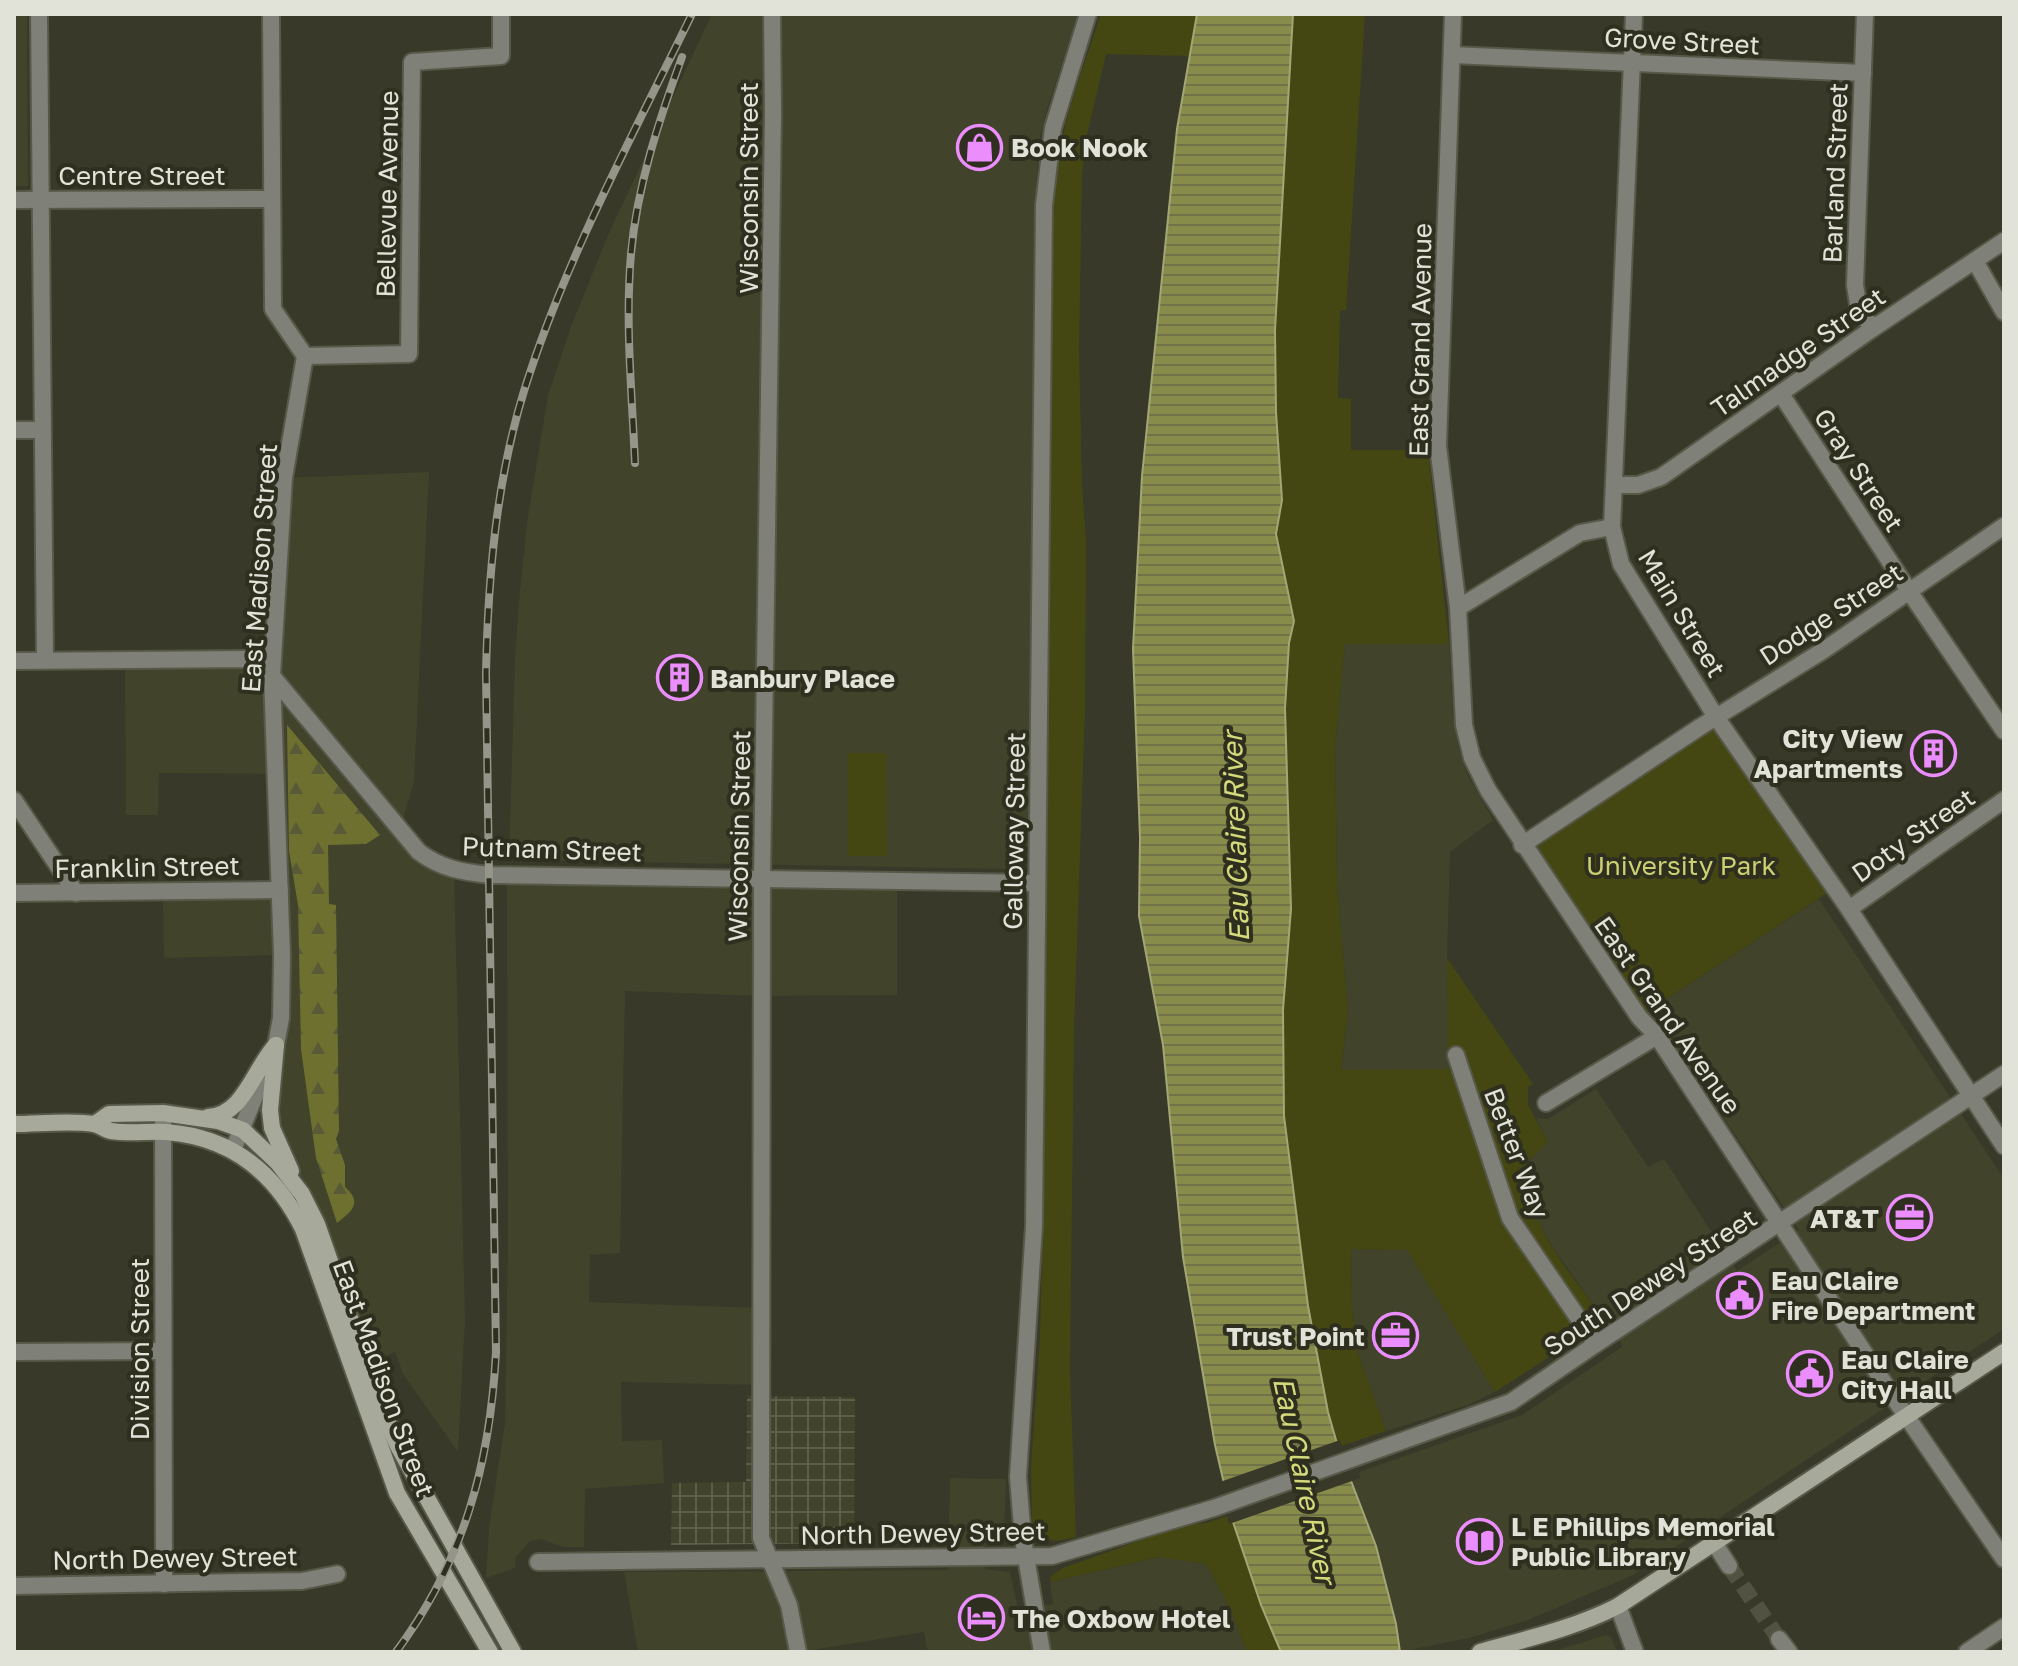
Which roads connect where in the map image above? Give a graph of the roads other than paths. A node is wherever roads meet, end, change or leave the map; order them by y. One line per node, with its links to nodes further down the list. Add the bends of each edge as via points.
1 (39, 14): 14 (street)
2 (271, 14): 12 (street)
3 (501, 14): 19 (street, Bellevue Avenue, via 501,56 412,62 409,354)
4 (772, 14): 36 (street, Wisconsin Street)
5 (1088, 14): 37 (street, Galloway Street, via 1053,128 1044,205)
6 (1453, 14): 9 (street, East Grand Avenue)
7 (1634, 14): 10 (street, Main Street)
8 (1865, 14): 11 (street, Barland Street)
9 (1452, 55): 10 (street, Grove Street); 27 (street, East Grand Avenue, via 1438,446)
10 (1633, 62): 11 (street, Grove Street); 23 (street, Main Street)
11 (1863, 73): 18 (street, Barland Street, via 1855,285 1858,304)
12 (270, 199): 14 (street, Centre Street); 19 (street, via 273,309)
13 (14, 200): 14 (street, Centre Street)
14 (40, 200): 22 (street)
15 (2004, 241): 16 (street, Talmadge Street)
16 (1975, 261): 17 (street); 18 (street, Talmadge Street)
17 (2004, 312)
18 (1872, 329): 20 (street, Talmadge Street)
19 (305, 356): 30 (street, East Madison Street, via 284,478)
20 (1781, 394): 23 (street, Talmadge Street, via 1661,477 1638,485); 26 (street, Gray Street)
21 (14, 430): 22 (street)
22 (41, 430): 28 (street)
23 (1614, 485): 25 (street, Main Street)
24 (2004, 526): 26 (street, Dodge Street)
25 (1612, 527): 27 (street, via 1580,533); 31 (street, Main Street, via 1621,564)
26 (1909, 591): 31 (street, Dodge Street); 32 (street, Gray Street)
27 (1458, 608): 35 (street, East Grand Avenue, via 1464,725 1472,758)
28 (45, 660): 29 (street, Putnam Street); 30 (street, Putnam Street, via 246,659)
29 (14, 661)
30 (272, 676): 36 (street, Putnam Street, via 411,845 435,864 490,875); 38 (street, East Madison Street)
31 (1716, 717): 35 (street, Dodge Street); 41 (street, Main Street)
32 (2004, 731)
33 (14, 800): 40 (street)
34 (2004, 800): 41 (street, Doty Street)
35 (1522, 845): 42 (street, East Grand Avenue)
36 (762, 879): 37 (street, Putnam Street); 66 (street, Wisconsin Street, via 761,1538)
37 (1037, 883): 65 (street, Galloway Street, via 1034,1226 1018,1477)
38 (280, 890): 40 (street, Franklin Street); 43 (street, East Madison Street, via 282,1000)
39 (14, 893): 40 (street, Franklin Street)
40 (76, 893)
41 (1849, 909): 46 (street, Main Street)
42 (1657, 1036): 47 (street); 57 (street, East Grand Avenue)
43 (276, 1045): 49 (main road, via 235,1106 218,1116); 52 (street, East Madison Street); 56 (main road, via 272,1128)
44 (1456, 1055): 58 (street, Better Way, via 1510,1218)
45 (2004, 1074): 46 (street, South Dewey Street)
46 (1971, 1095): 54 (street, Main Street); 57 (street, South Dewey Street)
47 (1546, 1103)
48 (163, 1113): 49 (main road); 51 (main road, via 109,1114); 53 (street, Division Street)
49 (194, 1116): 52 (main road)
50 (14, 1124): 51 (main road)
51 (95, 1124): 53 (main road, via 110,1131)
52 (243, 1130): 55 (street, East Madison Street); 56 (main road, East Madison Street)
53 (163, 1132): 55 (main road, via 191,1134); 59 (street, Division Street)
54 (2004, 1146)
55 (233, 1150): 75 (main road, East Madison Street, via 268,1177 291,1204 397,1493)
56 (302, 1194): 76 (main road, East Madison Street, via 398,1446)
57 (1781, 1224): 58 (street, South Dewey Street); 62 (street, East Grand Avenue)
58 (1596, 1344): 63 (street, South Dewey Street, via 1511,1402)
59 (163, 1351): 60 (street); 71 (street, Division Street)
60 (14, 1352)
61 (2004, 1352): 62 (main road)
62 (1907, 1418): 64 (main road); 67 (street, East Grand Avenue)
63 (1297, 1479): 65 (street, North Dewey Street, via 1089,1547)
64 (1715, 1544): 69 (street); 73 (main road)
65 (1026, 1558): 66 (street, North Dewey Street); 78 (street, Galloway Street)
66 (771, 1559): 68 (street, North Dewey Street); 77 (street, Wisconsin Street, via 789,1605)
67 (2004, 1559)
68 (538, 1562)
69 (1729, 1566)
70 (337, 1574): 71 (street, North Dewey Street, via 302,1581)
71 (164, 1584): 72 (street, North Dewey Street)
72 (14, 1586)
73 (1618, 1606): 79 (main road); 80 (street)
74 (2004, 1627): 81 (street)
75 (490, 1652)
76 (513, 1652)
77 (798, 1652)
78 (1042, 1652)
79 (1480, 1652)
80 (1635, 1652)
81 (1967, 1652)

